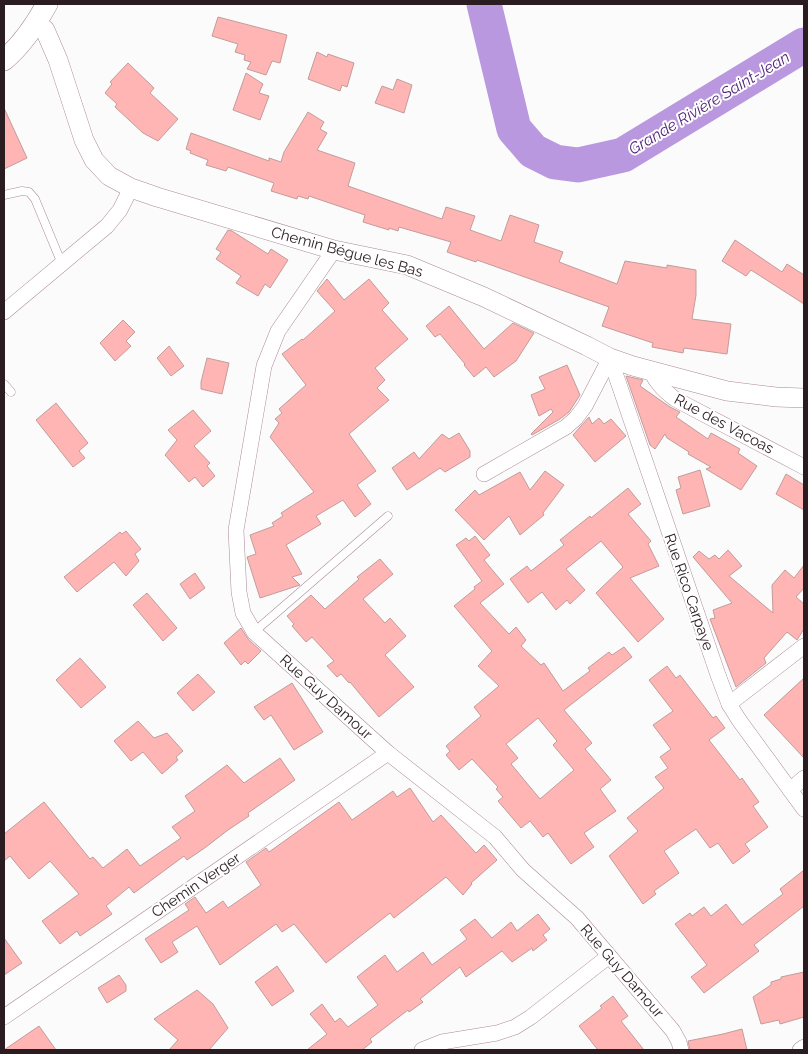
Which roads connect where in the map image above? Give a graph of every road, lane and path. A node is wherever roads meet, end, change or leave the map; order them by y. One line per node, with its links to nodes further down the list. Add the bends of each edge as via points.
1 (47, 4): 2 (main road)
2 (36, 23): 3 (main road); 4 (street, Chemin Bégue les Bas, via 45,30 58,60 84,140 94,160 109,176)
3 (4, 60)
4 (131, 188): 6 (street, Chemin Bégue les Bas); 7 (street, via 108,226)
5 (4, 195): 7 (lane, via 22,190 35,200)
6 (334, 250): 9 (street, Chemin Bégue les Bas, via 406,265); 17 (street, Rue Guy Damour, via 278,331 264,366 236,530 239,592 243,613)
7 (62, 264): 8 (street)
8 (4, 312)
9 (610, 358): 10 (street, Chemin Bégue les Bas); 15 (street, via 576,418); 19 (street, Rue Rico Carpaye)
10 (651, 372): 13 (street, Chemin Bégue les Bas, via 727,391); 14 (street, Rue des Vacoas, via 656,382 675,400)
11 (4, 384): 12 (lane)
12 (11, 392)
13 (804, 398)
14 (804, 467)
15 (484, 474)
16 (388, 516): 17 (lane)
17 (254, 632): 20 (street, Rue Guy Damour)
18 (804, 646): 19 (street)
19 (729, 704): 22 (street, Rue Rico Carpaye)
20 (388, 753): 24 (street, Rue Guy Damour, via 495,837 523,870 577,918); 25 (street, Chemin Verger)
21 (804, 778): 22 (street)
22 (790, 790): 23 (street, Rue Rico Carpaye)
23 (804, 809)
24 (609, 956): 27 (street, via 514,1027 497,1034 442,1042); 28 (street, Rue Guy Damour, via 673,1031)
25 (4, 1017)
26 (804, 1047): 29 (street)
27 (422, 1050)
28 (681, 1050)
29 (800, 1050)

